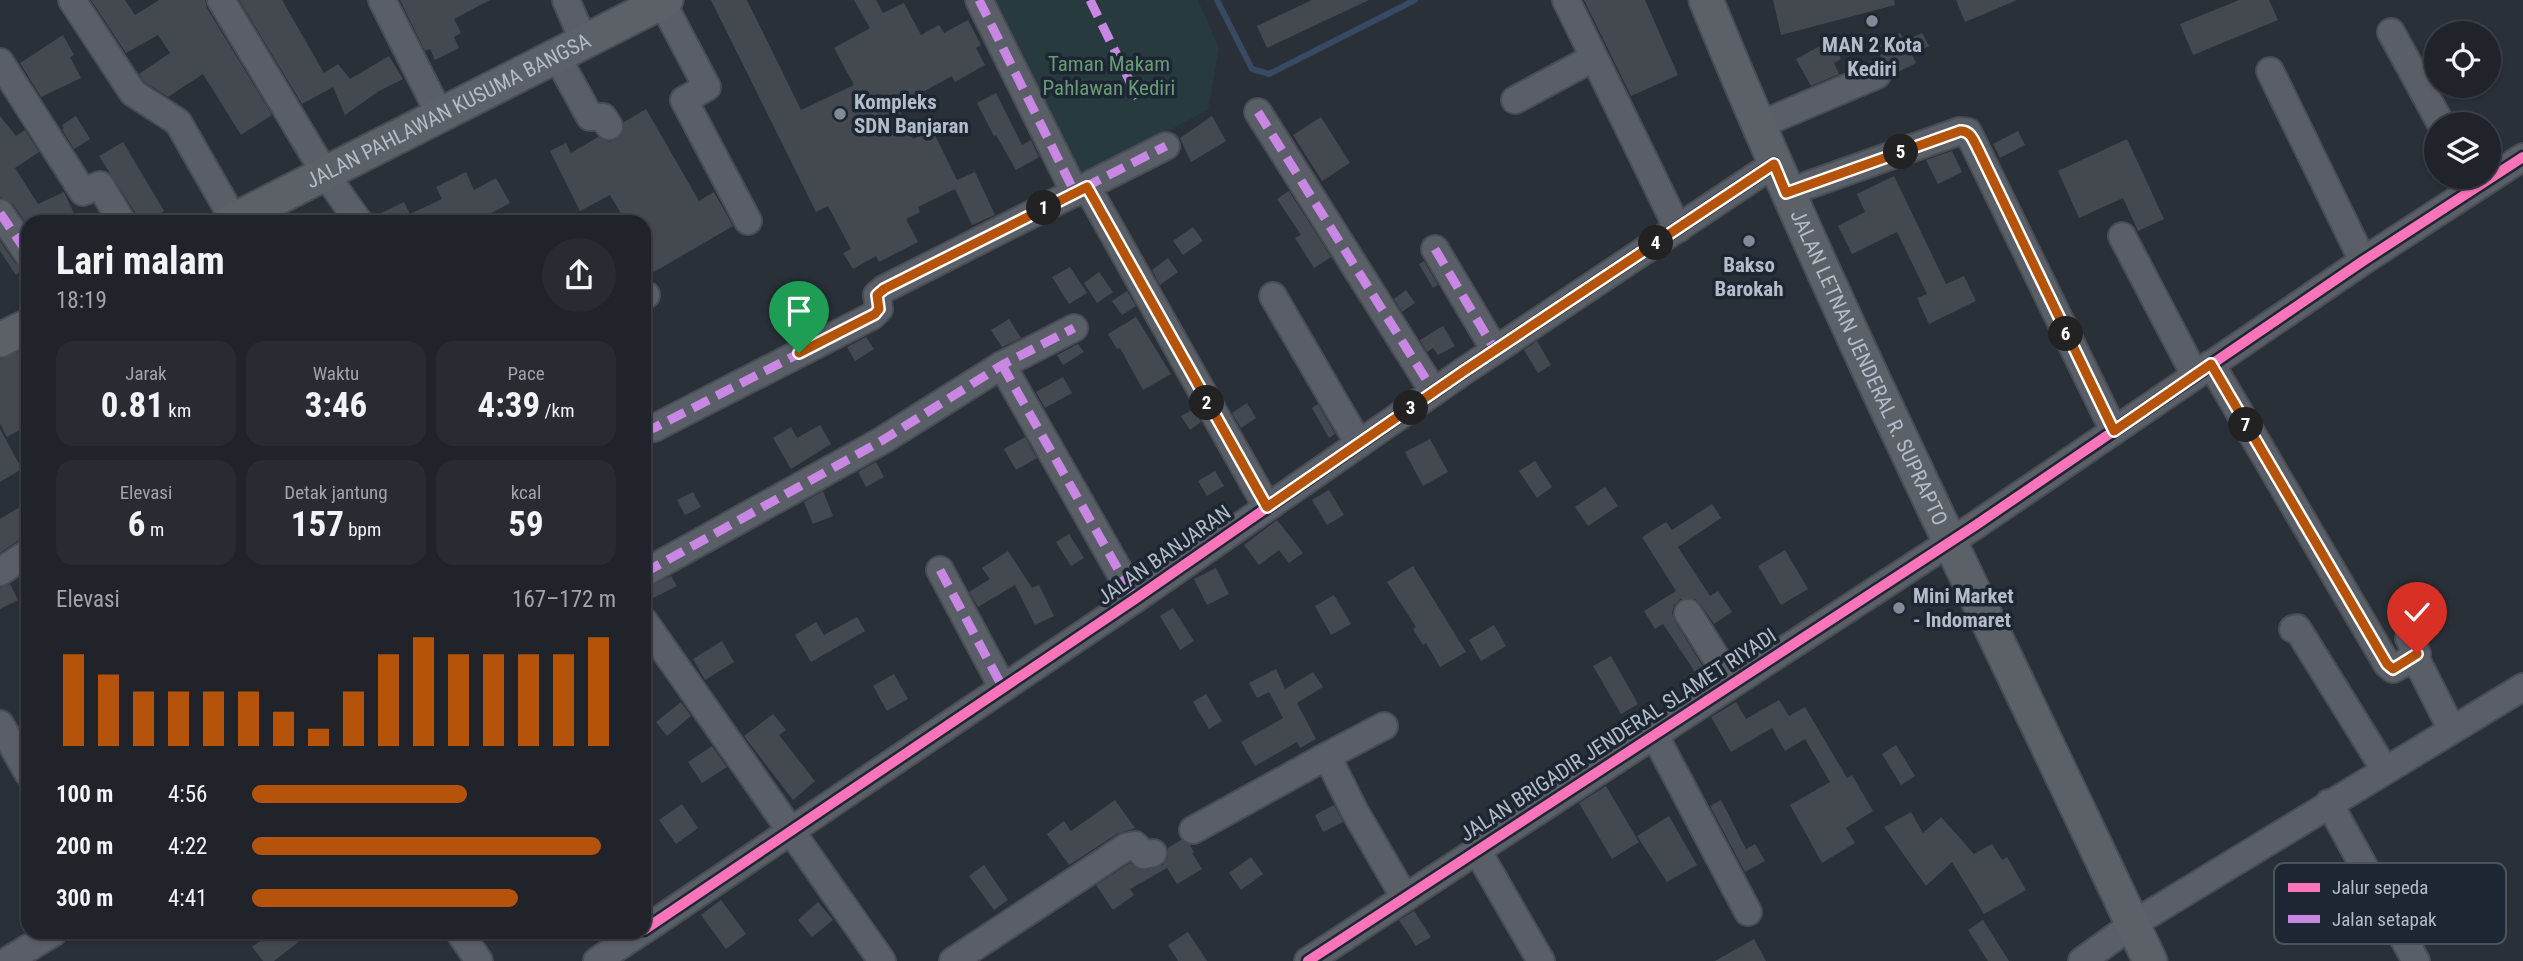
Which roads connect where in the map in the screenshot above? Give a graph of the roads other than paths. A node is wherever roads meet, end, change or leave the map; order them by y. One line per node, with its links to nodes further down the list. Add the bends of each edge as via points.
1 (72, 0): 30 (street, via 133,93 178,122)
2 (221, 0): 24 (street)
3 (382, 0): 18 (street)
4 (566, 0): 10 (street)
5 (979, 0): 27 (street)
6 (1566, 0): 11 (street)
7 (1706, 0): 20 (main road, JALAN LETNAN JENDERAL R. SUPRAPTO)
8 (664, 1): 10 (main road, JALAN PAHLAWAN KUSUMA BANGSA); 33 (street, via 707,88 684,100)
9 (2390, 32): 16 (street)
10 (570, 49): 18 (main road, JALAN PAHLAWAN KUSUMA BANGSA); 19 (street, via 590,117 603,117)
11 (1593, 58): 15 (street); 34 (street)
12 (0, 62): 29 (street, via 83,192 100,185)
13 (2270, 71): 38 (street)
14 (1877, 75): 20 (street)
15 (1515, 100)
16 (2434, 112)
17 (1258, 113): 46 (street)
18 (440, 115): 24 (main road, JALAN PAHLAWAN KUSUMA BANGSA)
19 (609, 126)
20 (1758, 126): 25 (main road, JALAN LETNAN JENDERAL R. SUPRAPTO)
21 (1166, 146): 27 (street)
22 (2523, 156): 23 (street, JALAN BRIGADIR JENDERAL SLAMET RIYADI)
23 (2501, 167)
24 (326, 175): 31 (main road, JALAN PAHLAWAN KUSUMA BANGSA); 32 (street)
25 (1780, 178): 34 (street, JALAN BANJARAN); 48 (street, JALAN BANJARAN, via 1968,132); 51 (main road, JALAN LETNAN JENDERAL R. SUPRAPTO)
26 (2462, 189): 38 (street, JALAN BRIGADIR JENDERAL SLAMET RIYADI)
27 (1081, 190): 47 (street, via 884,289 877,295 879,309 872,316); 50 (street)
28 (0, 213): 36 (street)
29 (118, 215)
30 (229, 215)
31 (244, 215)
32 (354, 215)
33 (748, 222)
34 (1678, 229): 43 (street, JALAN BANJARAN)
35 (2122, 236): 45 (street)
36 (21, 244)
37 (1435, 249): 43 (street)
38 (2363, 261): 45 (street, JALAN BRIGADIR JENDERAL SLAMET RIYADI)
39 (1273, 296): 49 (street)
40 (1074, 328): 44 (street)
41 (21, 330): 42 (main road)
42 (0, 340)
43 (1495, 350): 46 (street, JALAN BANJARAN)
44 (1002, 365): 53 (street, via 883,440); 56 (street)
45 (2203, 370): 48 (street, JALAN BRIGADIR JENDERAL SLAMET RIYADI); 65 (street, via 2387,664 2393,669 2412,647)
46 (1434, 391): 49 (street, JALAN BANJARAN)
47 (651, 428)
48 (2114, 431): 51 (street, JALAN BRIGADIR JENDERAL SLAMET RIYADI)
49 (1359, 444): 50 (street, JALAN BANJARAN)
50 (1267, 507): 56 (street, JALAN BANJARAN)
51 (1949, 541): 60 (street, JALAN BRIGADIR JENDERAL SLAMET RIYADI); 79 (main road, JALAN LETNAN JENDERAL R. SUPRAPTO)
52 (21, 558): 55 (street)
53 (651, 569)
54 (940, 570): 62 (street)
55 (0, 572)
56 (1135, 599): 62 (street, JALAN BANJARAN)
57 (1688, 613): 60 (street)
58 (2293, 629): 69 (street, via 2297,628)
59 (651, 631): 72 (street)
60 (1732, 683): 66 (street, JALAN BRIGADIR JENDERAL SLAMET RIYADI)
61 (2523, 687): 65 (street)
62 (1003, 688): 72 (street, JALAN BANJARAN)
63 (0, 724): 68 (street)
64 (1384, 726): 67 (street)
65 (2452, 730): 69 (street)
66 (1654, 734): 73 (street, JALAN BRIGADIR JENDERAL SLAMET RIYADI); 77 (street)
67 (1327, 756): 71 (street); 76 (street)
68 (21, 761)
69 (2385, 771): 70 (street)
70 (2329, 803): 75 (street); 79 (street)
71 (1193, 830)
72 (790, 831): 78 (street, JALAN BANJARAN); 87 (street)
73 (1477, 850): 76 (street, JALAN BRIGADIR JENDERAL SLAMET RIYADI); 90 (street)
74 (1153, 853): 88 (street, via 1144,855 1135,845 1126,847)
75 (2362, 863)
76 (1405, 898): 89 (street, JALAN BRIGADIR JENDERAL SLAMET RIYADI)
77 (1748, 912)
78 (651, 924)
79 (2133, 924): 91 (street); 92 (main road, JALAN LETNAN JENDERAL R. SUPRAPTO)
80 (42, 939): 84 (street)
81 (464, 939): 85 (street)
82 (629, 939): 86 (street, JALAN BANJARAN)
83 (2407, 944): 93 (street)
84 (7, 961)
85 (479, 961)
86 (598, 961)
87 (882, 961)
88 (953, 961)
89 (1308, 961)
90 (1541, 961)
91 (2082, 961)
92 (2150, 961)
93 (2416, 961)

